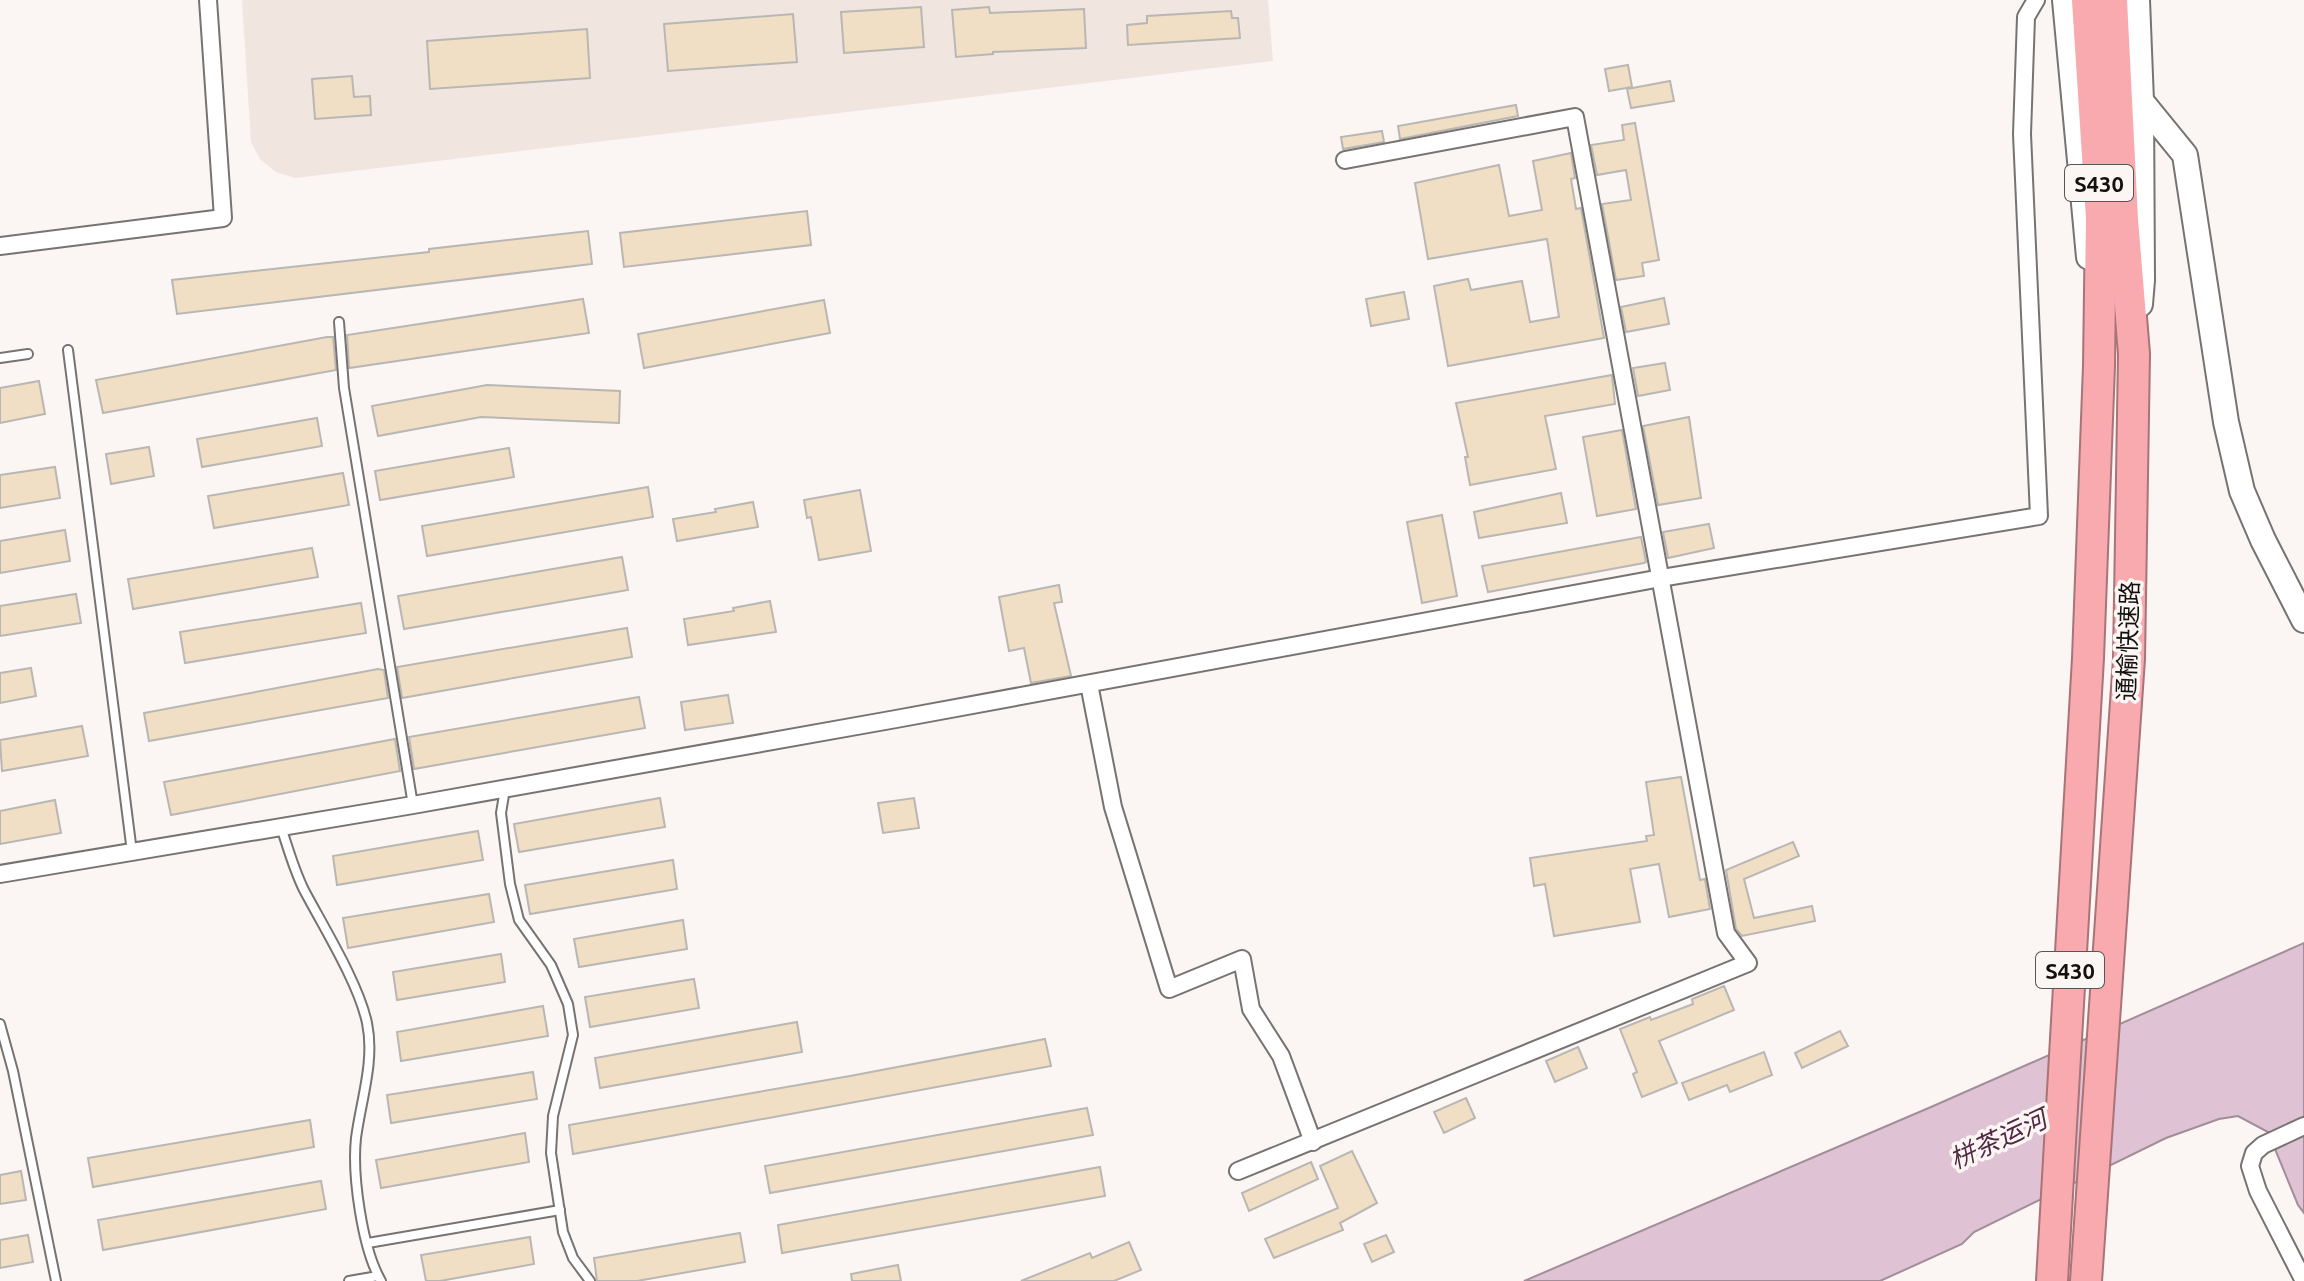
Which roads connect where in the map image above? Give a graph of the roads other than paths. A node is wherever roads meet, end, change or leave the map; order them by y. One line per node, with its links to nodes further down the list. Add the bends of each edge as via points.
1 (208, 0): 9 (street, via 223,218)
2 (2036, 0): 16 (street, via 2026,17 2022,134 2039,516)
3 (2065, 0): 15 (street)
4 (2087, 0): 15 (highway, 通榆快速路 / S430, via 2101,218)
5 (2112, 0): 13 (highway, 通榆快速路 / S430)
6 (2137, 0): 7 (street)
7 (2141, 101): 13 (street, via 2142,280); 17 (street, via 2185,155 2226,422 2242,491)
8 (1345, 160): 16 (street, via 1575,117)
9 (0, 246)
10 (339, 322): 20 (lane, via 344,388)
11 (68, 350): 22 (lane)
12 (28, 354): 14 (lane)
13 (2134, 354): 35 (highway, 通榆快速路 / S430, via 2129,659)
14 (0, 358)
15 (2099, 366): 34 (highway, 通榆快速路 / S430)
16 (1661, 578): 18 (street); 26 (street, via 1732,969)
17 (2304, 620)
18 (1089, 684): 19 (street); 26 (street, via 1113,807 1169,989 1242,959 1251,1009 1281,1056)
19 (505, 789): 20 (street); 28 (lane, via 501,813 519,920 551,965 568,1004 573,1035 553,1116 551,1153)
20 (413, 805): 21 (street)
21 (281, 827): 22 (street); 29 (lane, via 302,885 367,1023 369,1069 356,1140 356,1184)
22 (132, 852): 23 (street)
23 (0, 874)
24 (0, 1024): 31 (lane)
25 (2304, 1126): 36 (street, via 2263,1145 2250,1166)
26 (1313, 1142): 27 (street)
27 (1238, 1171)
28 (560, 1210): 29 (lane); 33 (lane, via 573,1258)
29 (368, 1243): 30 (lane)
30 (380, 1278): 32 (lane)
31 (56, 1281)
32 (349, 1281)
33 (590, 1281)
34 (2052, 1281)
35 (2086, 1281)
36 (2304, 1281)

